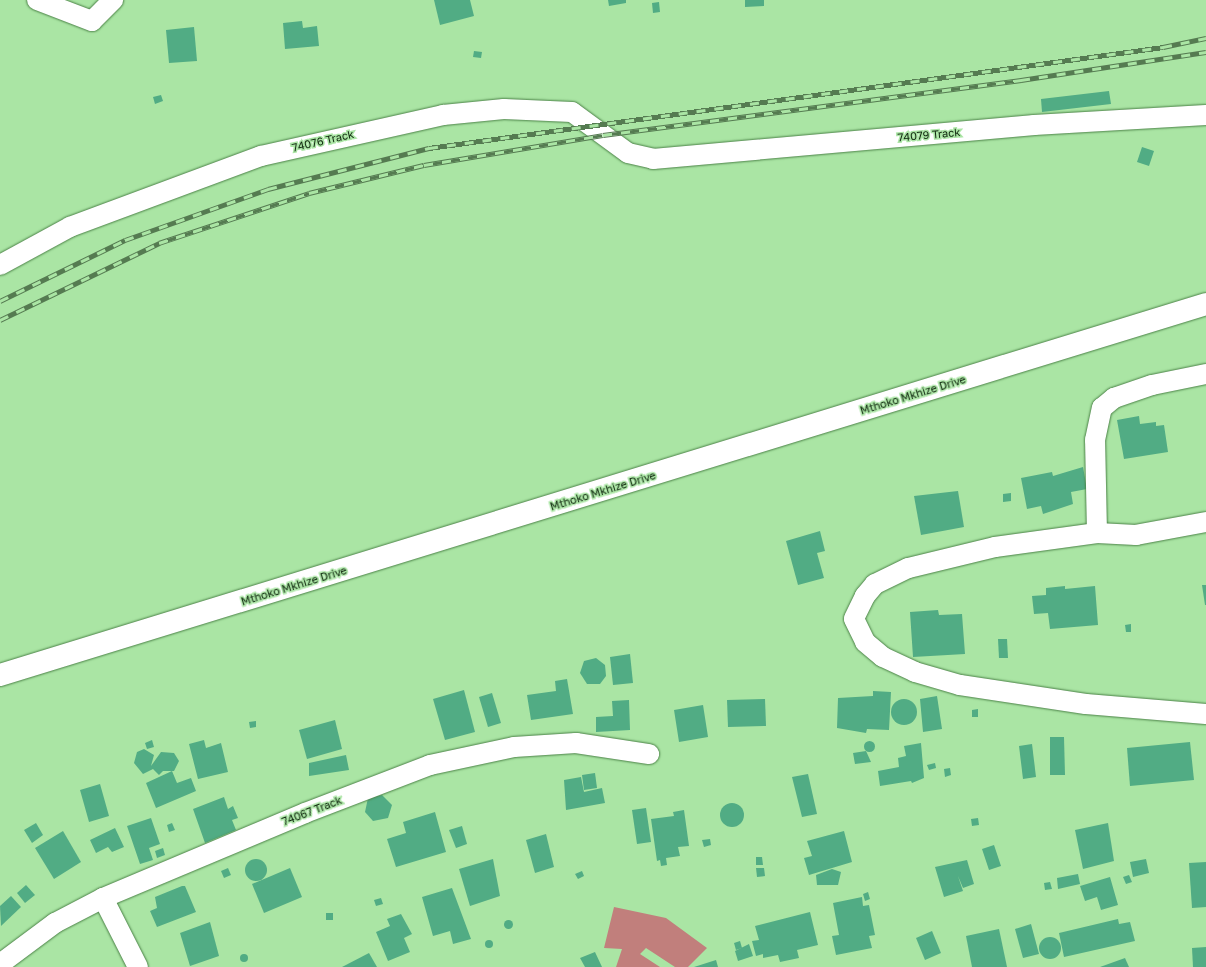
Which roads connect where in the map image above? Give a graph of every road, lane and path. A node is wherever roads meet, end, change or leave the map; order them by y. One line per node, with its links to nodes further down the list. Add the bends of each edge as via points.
1 (37, 0): 2 (street, via 92,21)
2 (113, 0)
3 (1206, 115): 4 (street, 74079 Track, via 1034,125 691,158)
4 (653, 159): 5 (street, 74076 Track, via 628,153 572,112 504,109 443,115 261,156 70,227)
5 (0, 265)
6 (1206, 304): 10 (street, Mthoko Mkhize Drive)
7 (1206, 374): 9 (street, via 1152,385 1114,398 1102,408 1095,440)
8 (1206, 522): 9 (street, via 1136,535)
9 (1097, 533): 11 (street, via 995,548 908,568 875,584 856,611 856,628 865,642 883,657 915,672 960,685 1086,704)
10 (0, 675)
11 (1206, 714)
12 (649, 754): 13 (street, 74067 Track, via 576,743 514,747 430,765 305,813)
13 (102, 898): 14 (street, 74067 Track, via 55,923); 15 (street)
14 (0, 964)
15 (138, 967)

